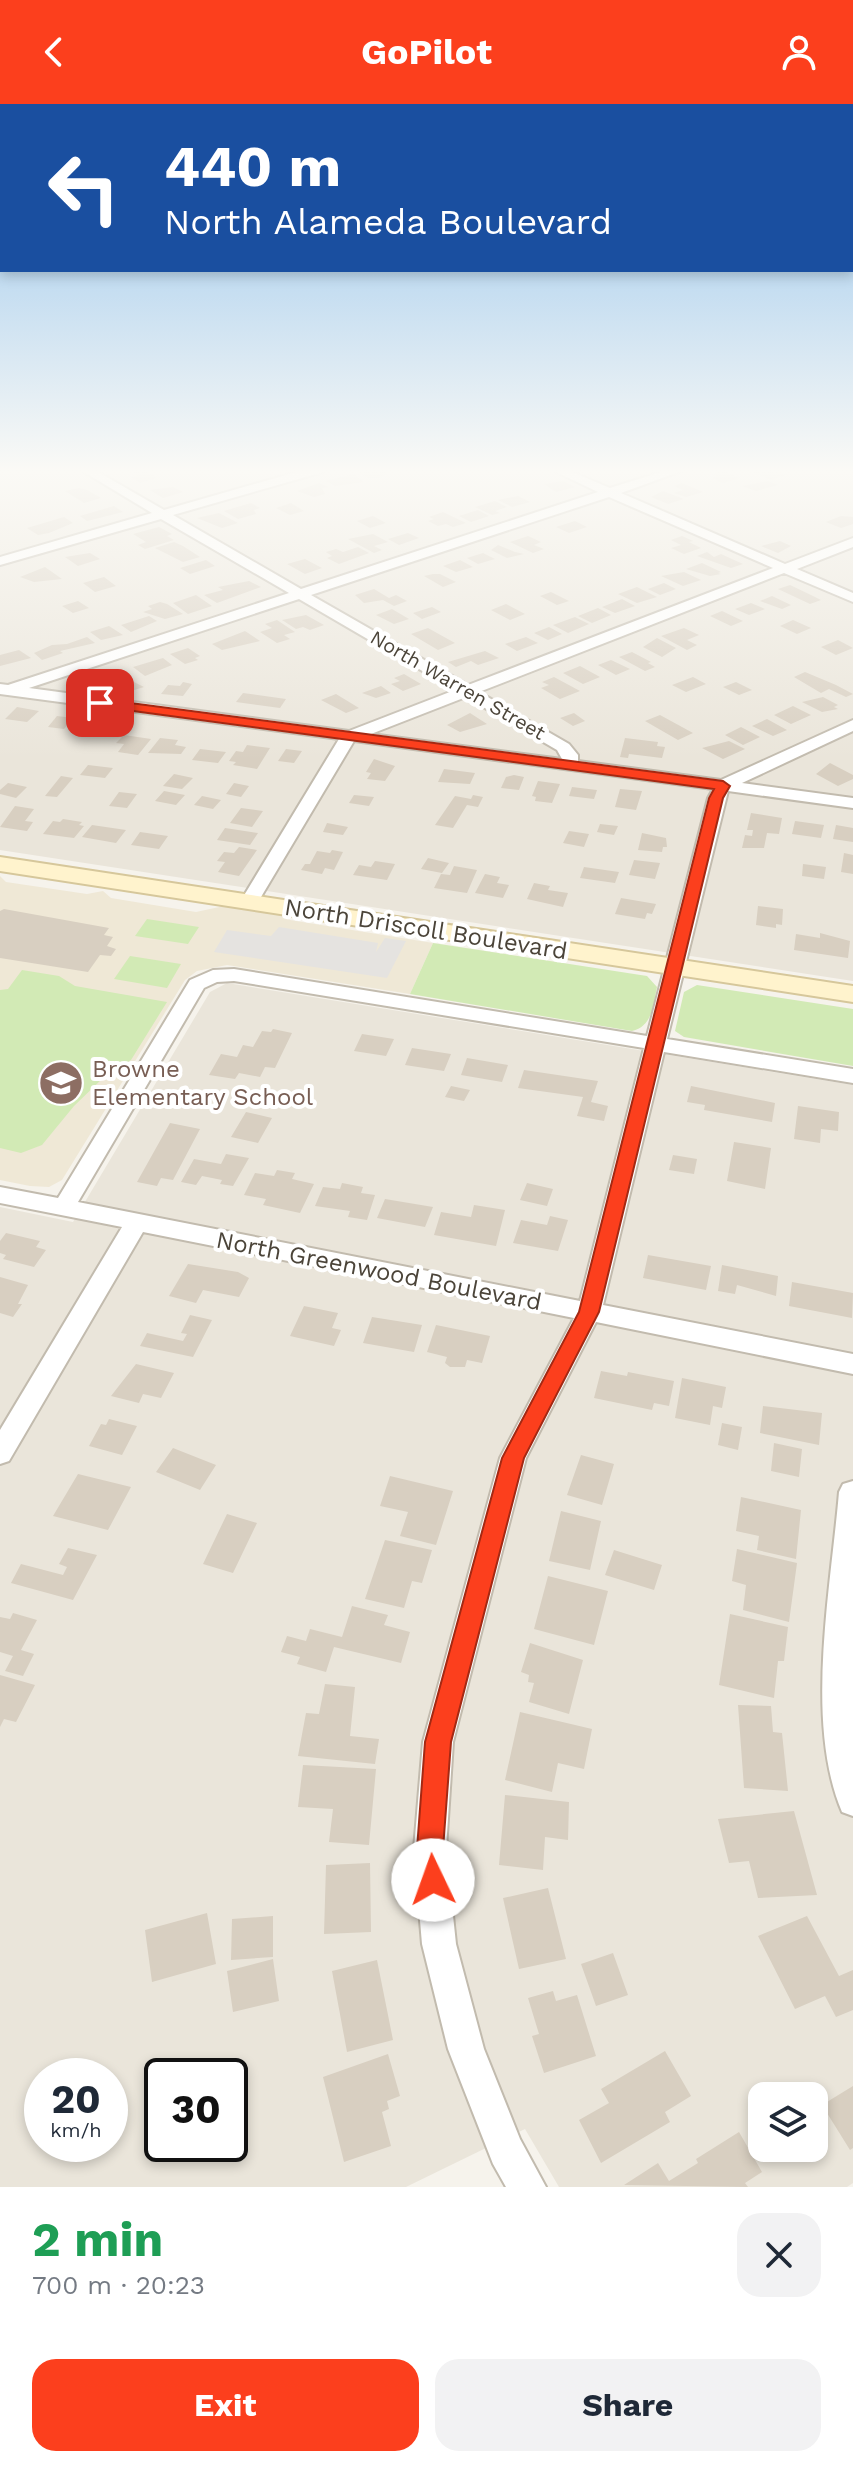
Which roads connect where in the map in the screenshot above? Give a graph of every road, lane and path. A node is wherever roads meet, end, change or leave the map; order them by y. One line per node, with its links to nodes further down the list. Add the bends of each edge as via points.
1 (253, 566): 6 (street, North Warren Street)
2 (385, 566): 6 (street)
3 (781, 566): 5 (street)
4 (790, 566): 5 (street)
5 (785, 568): 7 (street); 8 (street)
6 (301, 594): 8 (street, North Warren Street); 9 (street)
7 (853, 598)
8 (467, 691): 11 (street); 12 (street, North Warren Street, via 563,747)
9 (2, 692): 11 (street)
10 (853, 725): 13 (street)
11 (348, 737): 12 (street); 16 (street)
12 (570, 765): 13 (street)
13 (723, 786): 14 (street); 17 (street)
14 (853, 803)
15 (0, 864): 16 (main road, North Driscoll Boulevard)
16 (249, 902): 17 (main road, North Driscoll Boulevard)
17 (674, 967): 18 (main road, North Driscoll Boulevard); 19 (street)
18 (853, 994)
19 (656, 1044): 20 (street); 22 (street, via 234,975 213,976 197,984); 24 (street)
20 (853, 1076)
21 (0, 1195): 22 (street, North Greenwood Boulevard)
22 (64, 1207): 23 (street, North Greenwood Boulevard)
23 (137, 1222): 24 (street, North Greenwood Boulevard); 26 (street)
24 (589, 1312): 25 (street, North Greenwood Boulevard); 29 (street, via 513,1458 438,1742 431,1833 439,1944 466,2049 506,2151)
25 (853, 1364)
26 (0, 1453)
27 (853, 1492): 28 (street, via 837,1686 841,1748)
28 (853, 1801)
29 (527, 2187)

